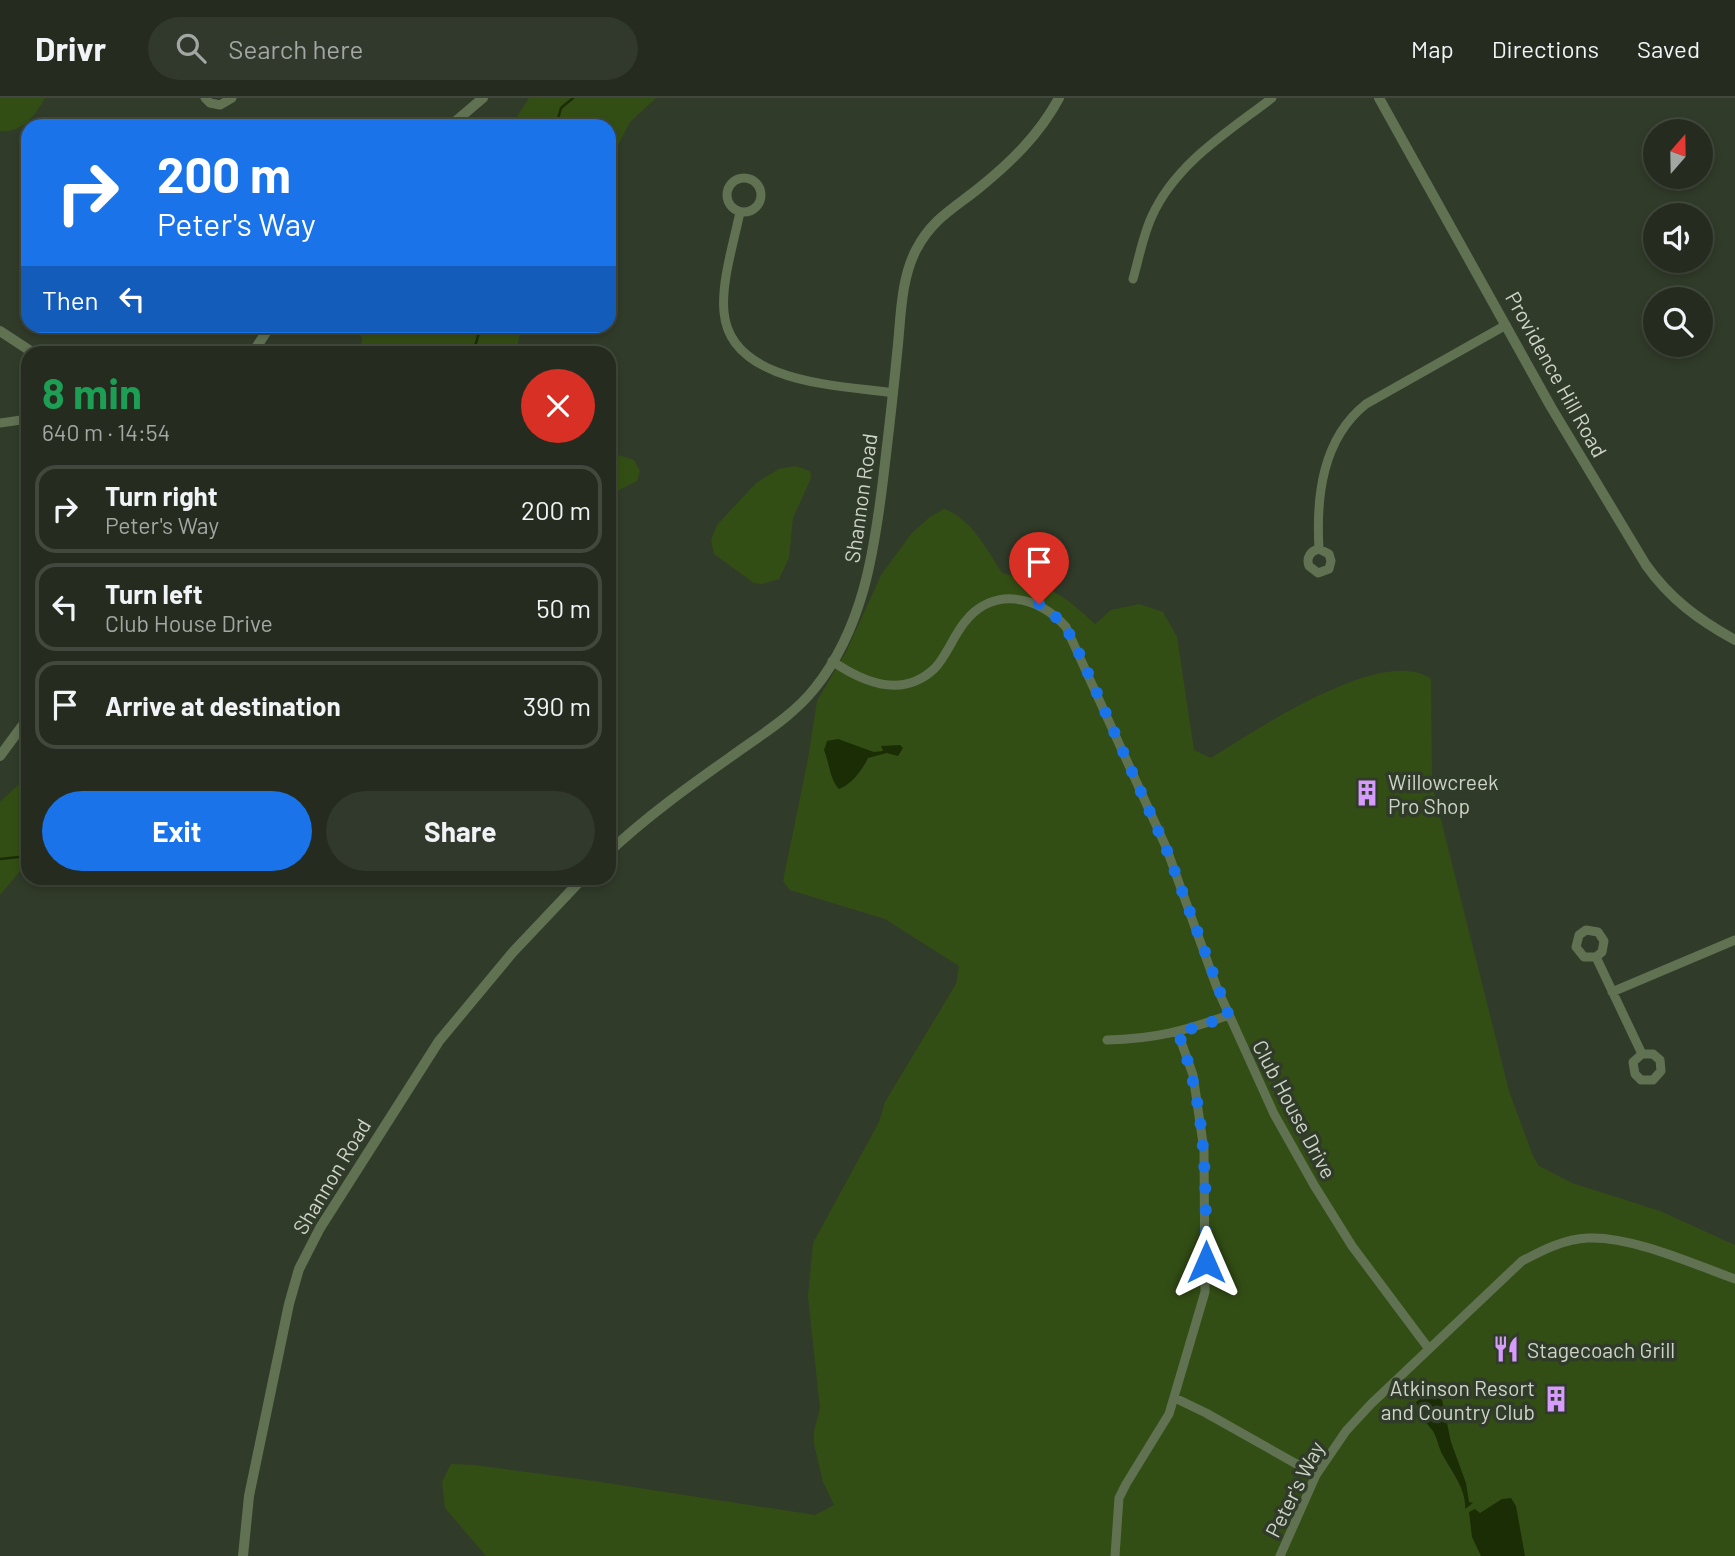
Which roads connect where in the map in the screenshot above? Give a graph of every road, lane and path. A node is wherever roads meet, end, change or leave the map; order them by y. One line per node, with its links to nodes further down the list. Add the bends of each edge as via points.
1 (205, 98): 2 (street, via 220,105)
2 (232, 98)
3 (484, 98): 7 (street)
4 (1059, 98): 13 (street, Shannon Road, via 1021,150 934,221 915,251 904,288)
5 (1272, 98): 9 (street, via 1177,176 1152,216)
6 (1379, 98): 10 (street, Providence Hill Road)
7 (458, 119)
8 (740, 212): 8 (street, via 756,208 761,198 756,183 746,177 734,180 727,189 727,201); 13 (street, via 724,305 728,328 749,359 776,373)
9 (1133, 279)
10 (1506, 325): 16 (street, via 1352,415 1340,430 1326,464); 17 (street, Providence Hill Road, via 1657,580 1698,618)
11 (0, 331): 12 (street)
12 (23, 346)
13 (893, 393): 18 (street, Shannon Road, via 869,573 855,616)
14 (21, 420): 15 (street)
15 (0, 423)
16 (1319, 549)
17 (1735, 640)
18 (832, 661): 21 (street, Shannon Road, via 815,688 789,715); 26 (street, Club House Drive, via 863,680 901,686 934,668 965,621 995,601 1030,601 1054,613 1075,644 1166,848)
19 (21, 728): 20 (street)
20 (0, 756)
21 (616, 846)
22 (576, 885): 34 (street, Shannon Road, via 439,1041 320,1228 299,1269 249,1496)
23 (1735, 940): 25 (street)
24 (1596, 957): 25 (street)
25 (1612, 992): 29 (street)
26 (1229, 1016): 27 (street); 31 (street, Club House Drive, via 1274,1114 1314,1185 1352,1246)
27 (1178, 1033): 28 (street); 32 (street, via 1193,1075 1204,1150 1206,1280)
28 (1107, 1040)
29 (1642, 1054)
30 (1735, 1279): 31 (street, Peter's Way, via 1625,1241 1571,1240 1522,1261)
31 (1429, 1349): 33 (street, Peter's Way, via 1352,1424)
32 (1175, 1398): 33 (street); 35 (street, via 1119,1498)
33 (1316, 1475): 36 (street, Peter's Way)
34 (243, 1556)
35 (1115, 1556)
36 (1280, 1556)

